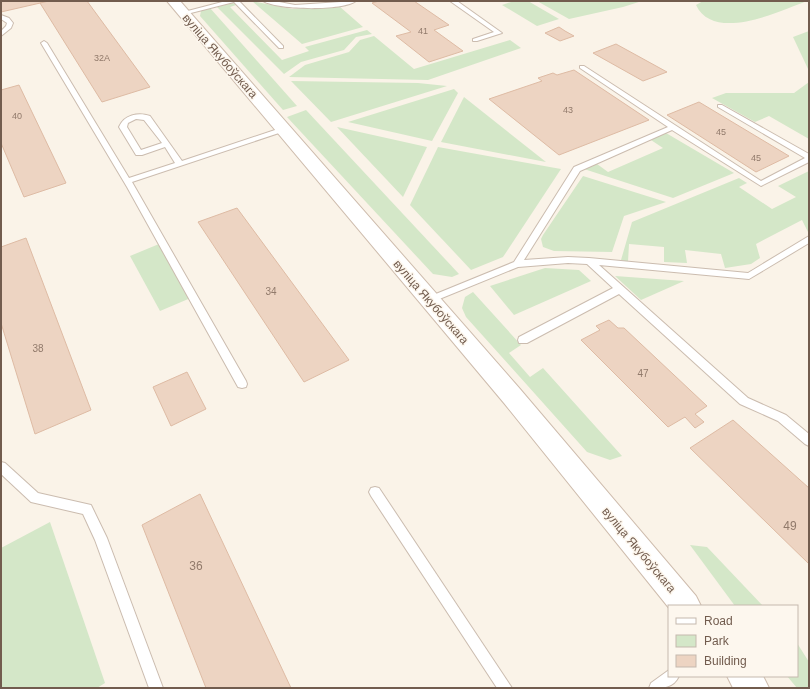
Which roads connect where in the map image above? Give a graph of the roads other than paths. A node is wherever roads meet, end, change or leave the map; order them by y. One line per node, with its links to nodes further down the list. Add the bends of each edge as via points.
1 (173, 1): 7 (main road, вуліца Якубоўскага)
2 (233, 1): 7 (lane)
3 (236, 1): 12 (lane)
4 (266, 1): 5 (lane, via 294,6 342,4)
5 (353, 1)
6 (453, 1): 10 (lane, via 499,33)
7 (183, 13): 16 (main road, вуліца Якубоўскага)
8 (1, 17): 9 (lane, via 10,23)
9 (1, 34)
10 (475, 40)
11 (44, 43): 20 (lane)
12 (281, 47)
13 (582, 67): 15 (lane)
14 (720, 106): 18 (lane)
15 (673, 127): 18 (lane, via 761,184); 23 (lane, via 577,170)
16 (284, 130): 19 (lane); 25 (main road, вуліца Якубоўскага)
17 (166, 144): 17 (lane, via 145,117 131,118 124,124 123,128 139,153); 19 (lane)
18 (809, 158)
19 (180, 164): 20 (lane)
20 (128, 181): 27 (lane)
21 (809, 239): 22 (lane, via 749,276)
22 (589, 261): 23 (lane); 24 (lane)
23 (516, 264): 25 (lane)
24 (620, 289): 26 (lane); 28 (lane, via 744,401 782,418)
25 (429, 300): 31 (main road, вуліца Якубоўскага)
26 (523, 340)
27 (242, 384)
28 (809, 441)
29 (1, 467): 34 (lane, via 35,498 87,509 101,538)
30 (375, 492): 35 (lane)
31 (685, 605)
32 (671, 677): 36 (lane)
33 (744, 677): 37 (main road)
34 (156, 688)
35 (505, 688)
36 (656, 688)
37 (753, 688)

